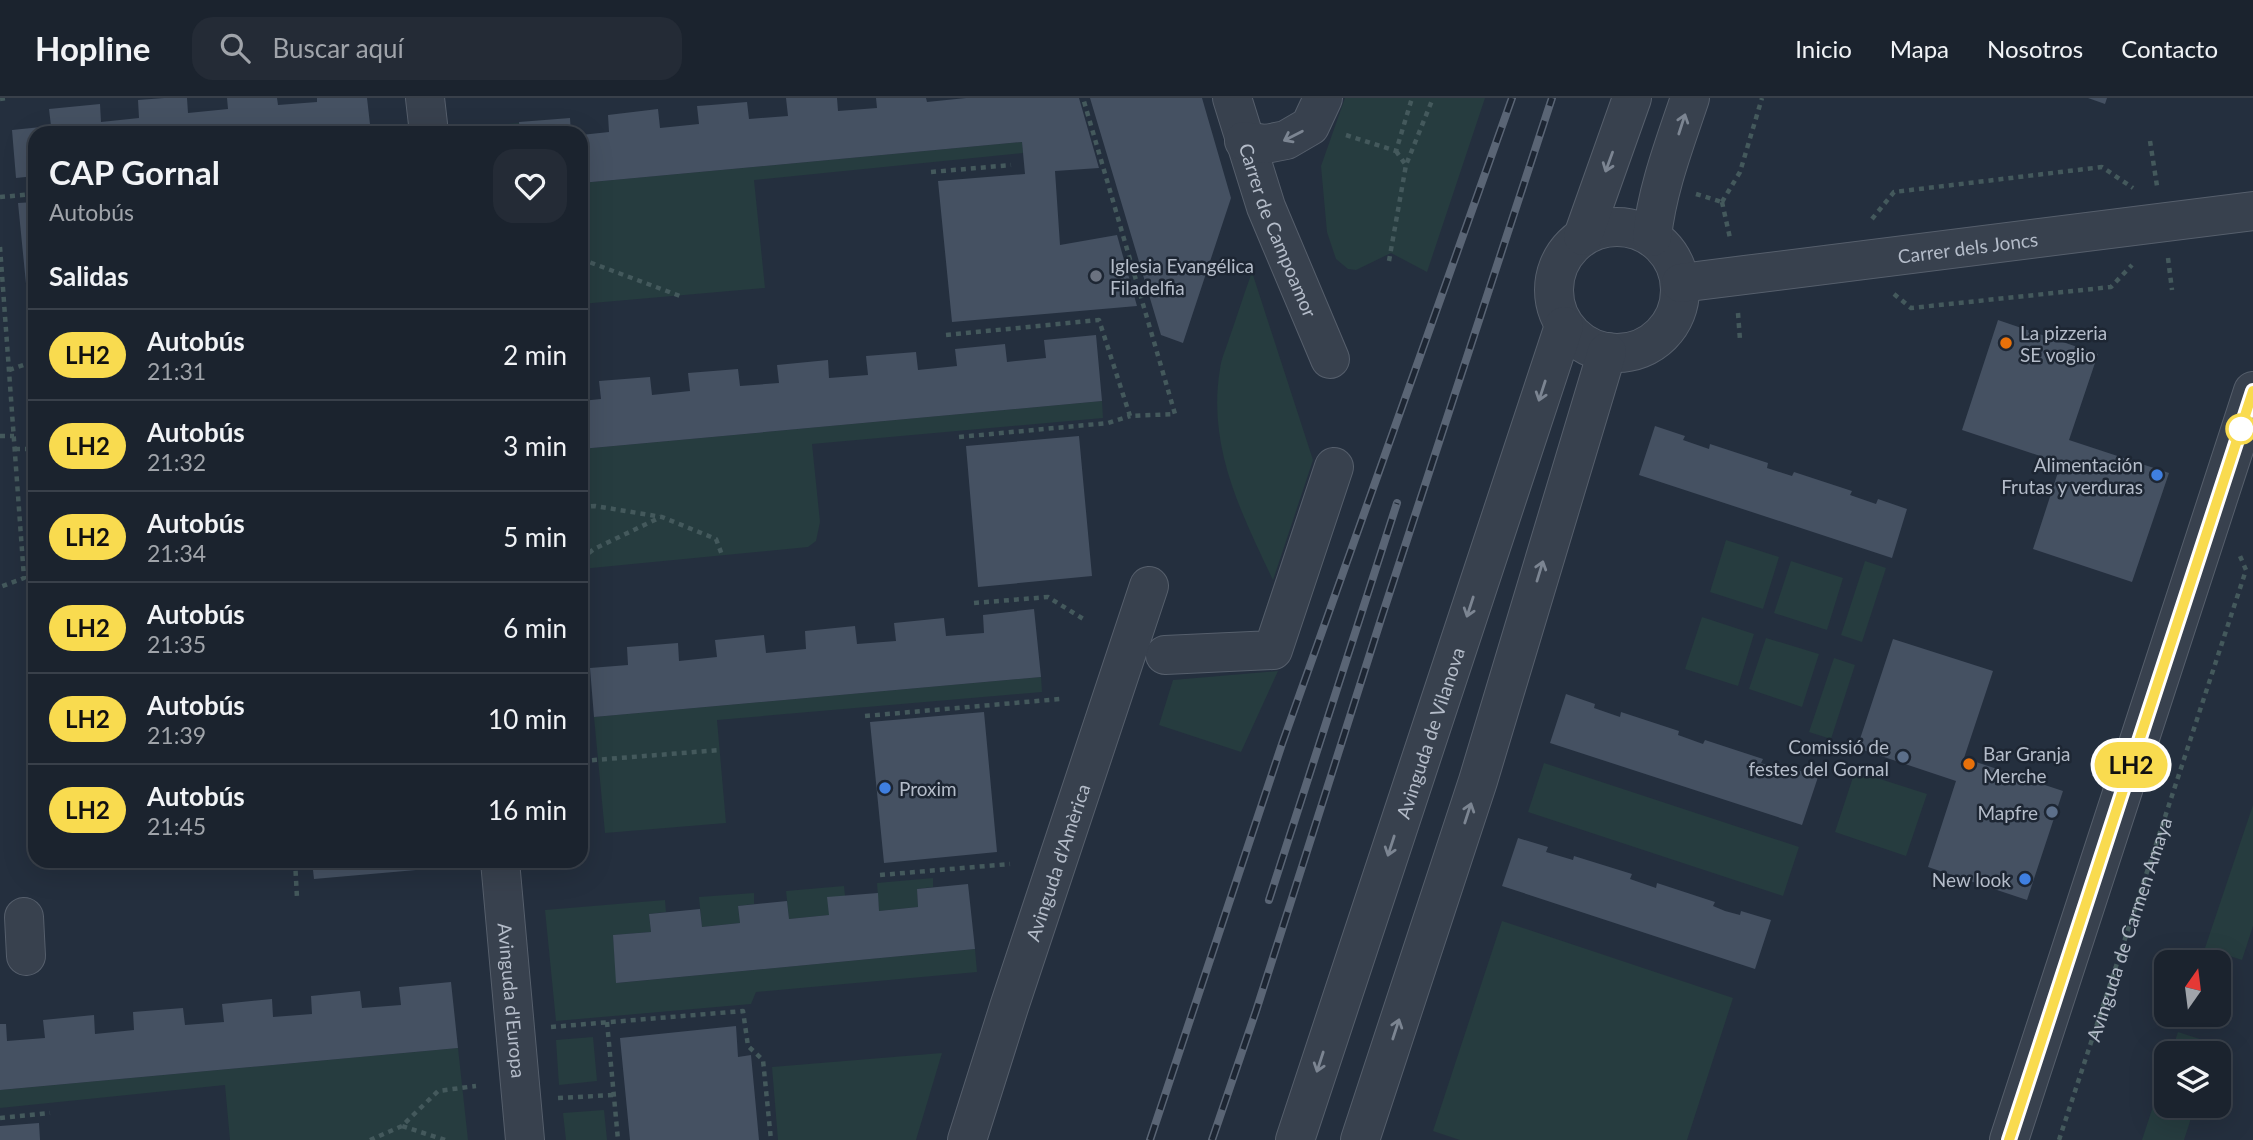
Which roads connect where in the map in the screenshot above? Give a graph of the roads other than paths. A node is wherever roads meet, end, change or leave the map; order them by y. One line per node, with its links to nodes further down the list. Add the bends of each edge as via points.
1 (425, 98): 6 (street)
2 (1232, 98): 7 (street, Carrer de Campoamor)
3 (1323, 98): 7 (street, one-way to 7, via 1310,126 1286,140 1266,144)
4 (1632, 98): 9 (street, one-way to 9)
5 (1690, 98): 10 (street, one-way to 5, via 1662,184)
6 (428, 126)
7 (1244, 141): 14 (street, Carrer de Campoamor, via 1266,207)
8 (2253, 211): 11 (street, Carrer dels Joncs)
9 (1583, 236): 10 (street, via 1609,227 1638,229); 12 (street, via 1557,270 1553,296)
10 (1652, 237): 11 (street, via 1674,261)
11 (1681, 283): 13 (street, via 1676,311 1653,342 1631,353)
12 (1563, 326): 13 (street, via 1578,339); 24 (street, Avinguda de Vilanova, one-way to 24)
13 (1607, 352): 25 (street, one-way to 13, via 1478,781)
14 (1330, 359)
15 (2253, 391): 26 (street)
16 (1334, 467): 18 (street, via 1273,650)
17 (1149, 586): 23 (street, Avinguda d'Amèrica)
18 (1165, 656)
19 (501, 868): 22 (street, Avinguda d'Europa)
20 (23, 917): 21 (street)
21 (26, 956)
22 (525, 1140)
23 (967, 1140)
24 (1295, 1140)
25 (1360, 1140)
26 (2010, 1140)

